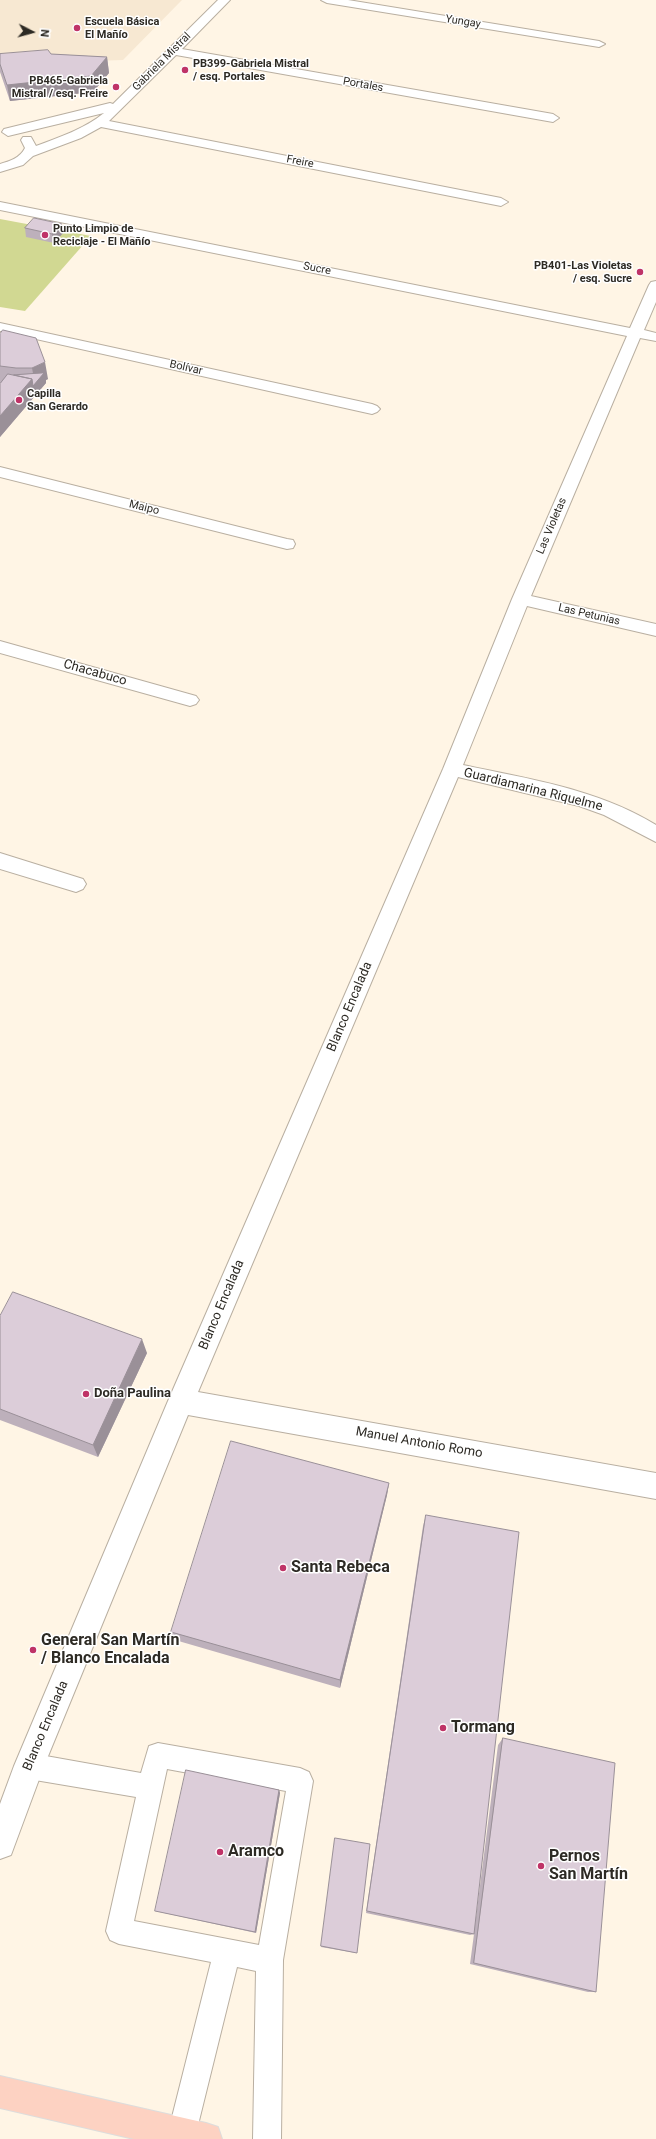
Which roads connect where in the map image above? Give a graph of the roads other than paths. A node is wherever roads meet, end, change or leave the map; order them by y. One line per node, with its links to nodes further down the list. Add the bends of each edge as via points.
1 (224, 0): 4 (street, Gabriela Mistral)
2 (327, 0): 3 (street, Yungay)
3 (599, 44)
4 (172, 51): 5 (street, Gabriela Mistral); 6 (street, Portales)
5 (121, 104): 7 (street, Gabriela Mistral); 8 (street, via 63,120)
6 (553, 118)
7 (99, 123): 9 (street, Gabriela Mistral, via 77,135); 11 (street, Freire)
8 (4, 132): 9 (street, via 28,140 31,144)
9 (30, 153): 10 (street, Gabriela Mistral)
10 (4, 169)
11 (501, 202)
12 (0, 206): 15 (street, Sucre)
13 (656, 285): 15 (street, Las Violetas)
14 (0, 327): 17 (street, Bolívar)
15 (634, 332): 16 (street, Sucre); 20 (street, Las Violetas)
16 (656, 337)
17 (372, 409)
18 (0, 472): 19 (street, Maipo)
19 (288, 544)
20 (521, 599): 21 (street, Las Petunias); 24 (street, Las Violetas)
21 (656, 630)
22 (0, 647): 23 (street, Chacabuco)
23 (190, 700)
24 (452, 770): 25 (street, Guardiamarina Riquelme, via 596,804 624,816); 28 (street, Blanco Encalada)
25 (656, 835)
26 (0, 861): 27 (street)
27 (76, 884)
28 (181, 1401): 29 (street, Manuel Antonio Romo); 30 (street, Blanco Encalada)
29 (656, 1486)
30 (29, 1766): 31 (lane); 32 (street, Blanco Encalada)
31 (151, 1787): 33 (lane, via 119,1932); 34 (lane, via 158,1755 300,1781)
32 (0, 1844)
33 (228, 1953): 34 (lane); 36 (lane)
34 (270, 1960): 37 (lane)
35 (0, 2092): 36 (main road)
36 (194, 2136)
37 (267, 2139)

